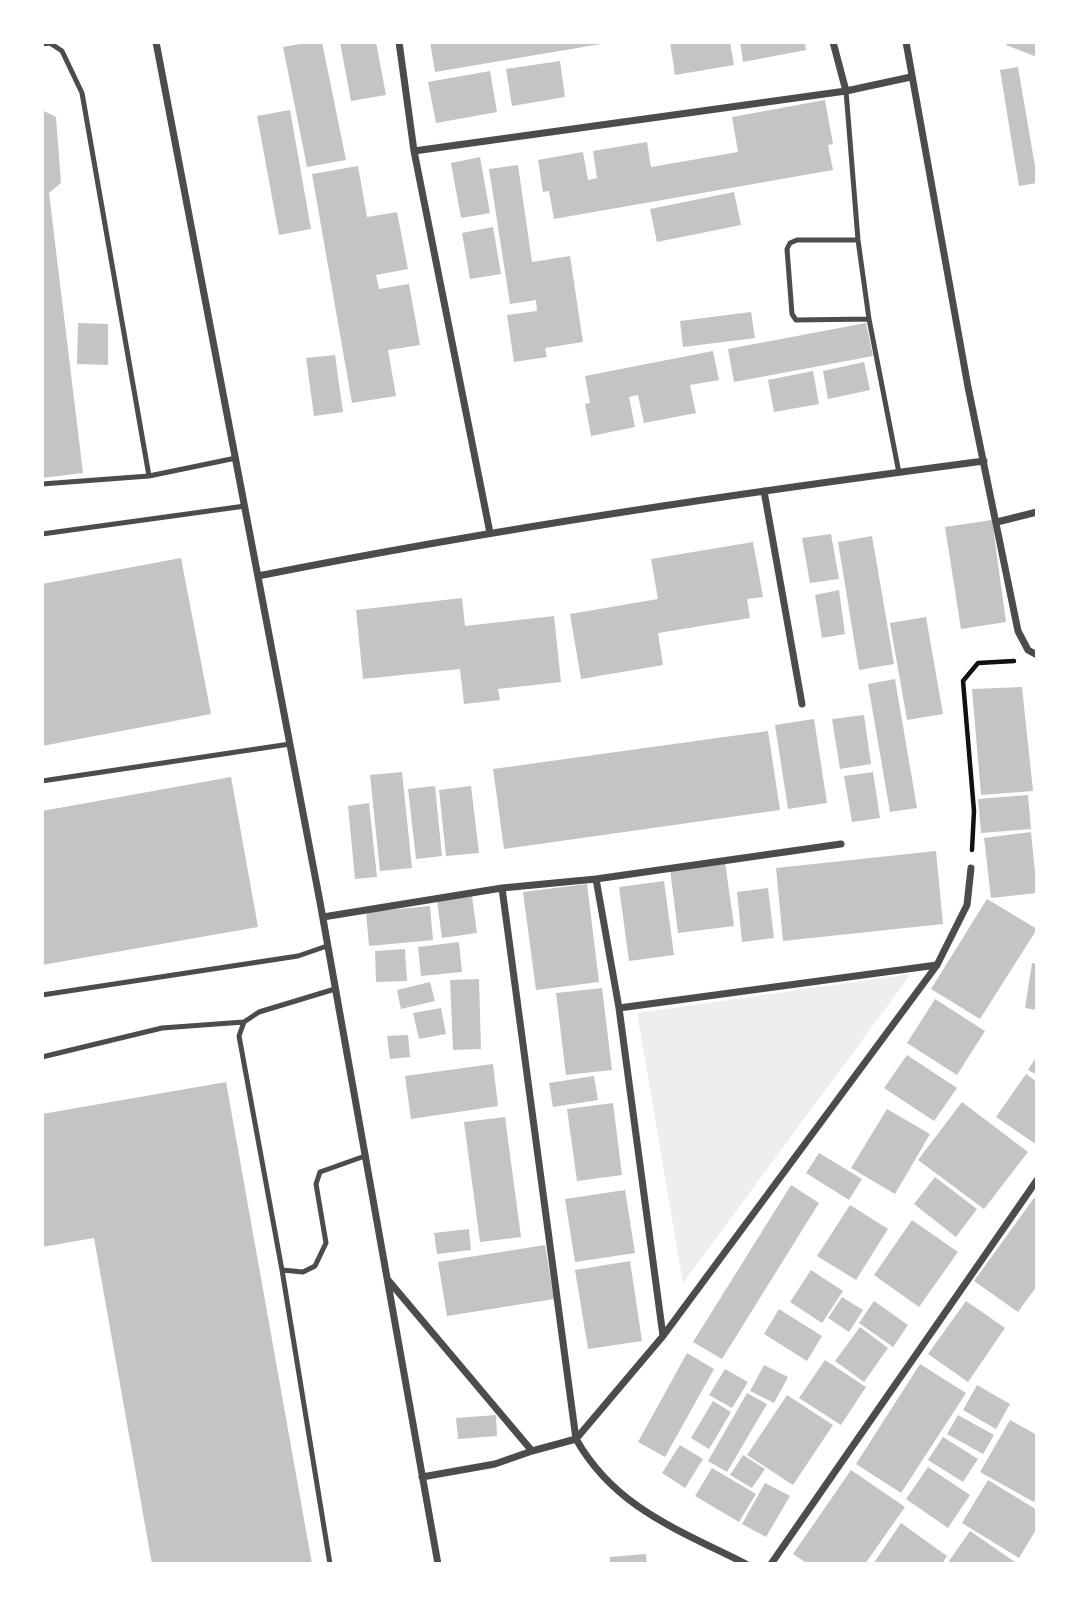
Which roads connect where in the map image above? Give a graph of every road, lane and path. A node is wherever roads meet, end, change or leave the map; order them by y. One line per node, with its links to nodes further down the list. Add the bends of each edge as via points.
1 (156, 42): 11 (street)
2 (398, 42): 8 (street)
3 (833, 42): 7 (street)
4 (906, 42): 6 (street)
5 (42, 44): 14 (lane, via 50,43 62,51 82,93)
6 (911, 76): 7 (street); 12 (street)
7 (846, 91): 8 (street); 9 (lane)
8 (414, 151): 20 (street)
9 (858, 240): 10 (lane); 10 (lane, via 790,243 792,314 796,320)
10 (869, 319): 13 (lane)
11 (236, 458): 14 (lane); 17 (street)
12 (984, 461): 13 (street); 19 (street)
13 (899, 473): 16 (street)
14 (149, 476): 15 (lane)
15 (42, 484)
16 (764, 491): 20 (street); 25 (street)
17 (245, 506): 21 (lane); 22 (street)
18 (1037, 512): 19 (street)
19 (997, 522): 23 (street, via 1018,631 1028,650)
20 (491, 533): 22 (street)
21 (42, 534)
22 (258, 576): 26 (street)
23 (1037, 655)
24 (1025, 660): 29 (path, via 978,663 963,681 974,811)
25 (802, 704)
26 (290, 744): 27 (lane); 32 (street)
27 (42, 781)
28 (841, 844): 30 (street)
29 (971, 868): 34 (street, via 967,905)
30 (596, 879): 31 (street); 37 (street)
31 (502, 888): 32 (street); 45 (street)
32 (323, 917): 33 (street)
33 (327, 946): 35 (street); 36 (lane, via 298,956)
34 (937, 965): 37 (street); 44 (street)
35 (335, 989): 38 (lane, via 259,1012); 40 (street)
36 (42, 995)
37 (619, 1008): 44 (street)
38 (244, 1022): 39 (lane, via 162,1028); 42 (lane, via 239,1036)
39 (42, 1057)
40 (365, 1156): 42 (lane, via 320,1172 316,1184 326,1243 315,1266 303,1272); 43 (street)
41 (1037, 1180): 51 (street)
42 (282, 1270): 48 (lane)
43 (387, 1278): 46 (street); 47 (street)
44 (663, 1336): 45 (street)
45 (576, 1440): 46 (street); 50 (street, via 597,1471 644,1513)
46 (533, 1451): 47 (street, via 495,1464)
47 (422, 1477): 49 (street)
48 (330, 1564)
49 (438, 1564)
50 (746, 1564)
51 (771, 1564)

